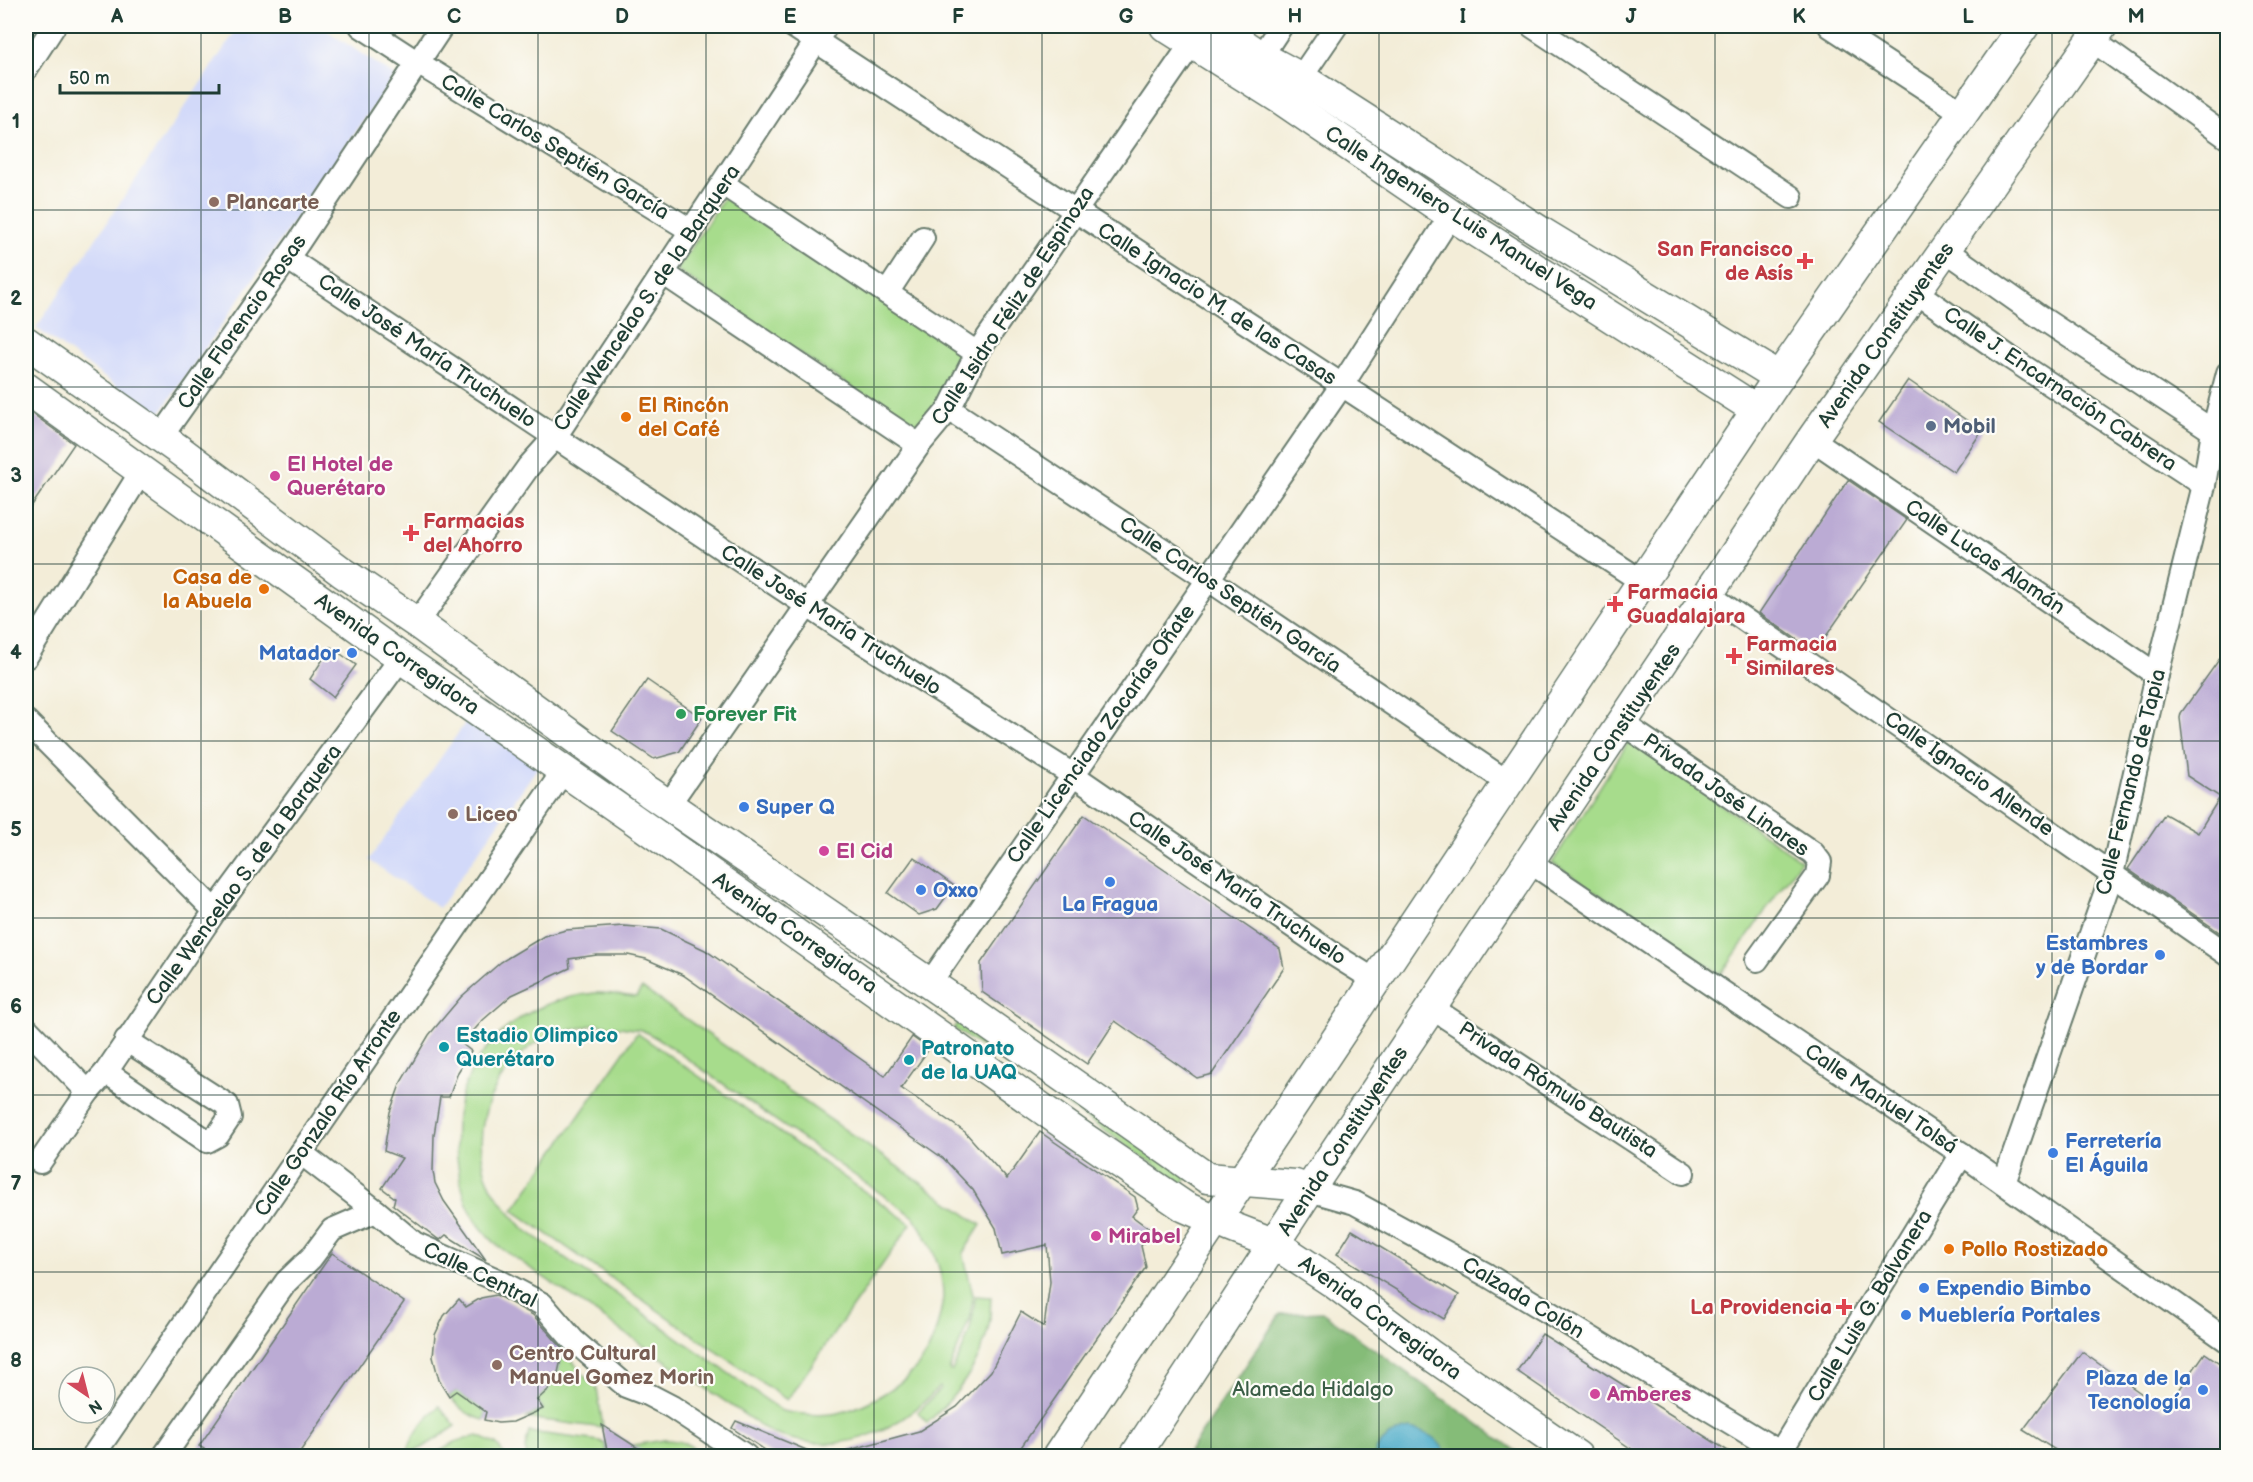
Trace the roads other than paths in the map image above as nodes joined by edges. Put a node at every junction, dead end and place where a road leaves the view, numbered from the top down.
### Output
1 (54, 26) edge
2 (361, 26) edge
3 (442, 26) edge
4 (793, 26) edge
5 (1165, 26) edge
6 (1281, 26) edge
7 (1335, 26) edge
8 (1532, 26) edge
9 (1830, 26) edge
10 (2024, 26) edge
11 (2097, 33) edge
12 (822, 34) edge
13 (1203, 34) edge
14 (418, 63) junction
15 (1254, 68) junction
16 (26, 69) edge
17 (1292, 89) junction
18 (1963, 113) junction
19 (2228, 138) edge
20 (723, 184) junction
21 (1791, 197) dead end
22 (1075, 211) junction
23 (1450, 215) junction
24 (692, 231) junction
25 (923, 238) dead end
26 (1945, 250) junction
27 (1576, 254) junction
28 (287, 258) junction
29 (663, 273) junction
30 (1558, 283) junction
31 (1916, 292) junction
32 (887, 293) junction
33 (26, 342) edge
34 (977, 353) junction
35 (2228, 373) edge
36 (1779, 377) junction
37 (1342, 385) junction
38 (26, 388) edge
39 (949, 410) junction
40 (1757, 410) junction
41 (2213, 431) junction
42 (555, 437) junction
43 (161, 438) junction
44 (1812, 439) junction
45 (919, 445) junction
46 (141, 472) junction
47 (2204, 485) junction
48 (1209, 580) junction
49 (1642, 582) junction
50 (1709, 595) junction
51 (807, 606) junction
52 (417, 623) junction
53 (26, 657) edge
54 (400, 658) junction
55 (2157, 675) junction
56 (26, 720) edge
57 (1623, 724) junction
58 (564, 770) junction
59 (1072, 775) junction
60 (1509, 783) junction
61 (669, 804) junction
62 (1530, 862) junction
63 (2112, 874) junction
64 (215, 911) junction
65 (2228, 955) edge
66 (1757, 960) dead end
67 (1376, 981) junction
68 (930, 983) junction
69 (1432, 1008) junction
70 (26, 1028) edge
71 (126, 1040) junction
72 (106, 1072) junction
73 (88, 1092) junction
74 (301, 1153) junction
75 (1962, 1154) junction
76 (40, 1162) dead end
77 (1683, 1173) dead end
78 (1243, 1180) junction
79 (2004, 1183) junction
80 (1309, 1190) junction
81 (376, 1211) junction
82 (1217, 1221) junction
83 (1275, 1244) junction
84 (2228, 1341) edge
85 (1781, 1455) edge
86 (93, 1456) edge
87 (164, 1456) edge
88 (746, 1456) edge
89 (1058, 1456) edge
90 (1135, 1456) edge
91 (1577, 1456) edge

1 - 16 street
2 - 14 street, Calle Carlos Septién García
3 - 14 street, Calle Florencio Rosas
4 - 12 street, Calle Ignacio M. de las Casas
5 - 13 main road, Calle Ingeniero Luis Manuel Vega
6 - 15 street
7 - 17 street
8 - 21 street
9 - 18 street
10 - 18 main road
11 - 19 street
11 - 26 main road, Avenida Constituyentes
12 - 20 street, Calle Wencelao S. de la Barquera
12 - 22 street, Calle Ignacio M. de las Casas
13 - 15 main road, Calle Ingeniero Luis Manuel Vega
13 - 22 street, Calle Isidro Féliz de Espinoza
14 - 24 street, Calle Carlos Septién García
14 - 28 street, Calle Florencio Rosas
15 - 17 main road, Calle Ingeniero Luis Manuel Vega
17 - 23 main road, Calle Ingeniero Luis Manuel Vega
17 - 27 main road, Calle Ingeniero Luis Manuel Vega
18 - 36 main road
20 - 24 street, Calle Wencelao S. de la Barquera
20 - 32 street
22 - 34 street, Calle Isidro Féliz de Espinoza
22 - 37 street, Calle Ignacio M. de las Casas
23 - 30 main road, Calle Ingeniero Luis Manuel Vega
23 - 37 street, Calle Licenciado Zacarías Oñate
24 - 29 street, Calle Wencelao S. de la Barquera
25 - 32 street
26 - 31 main road, Avenida Constituyentes
26 - 41 street
27 - 30 street
27 - 36 main road, Calle Ingeniero Luis Manuel Vega
28 - 42 street, Calle José María Truchuelo
28 - 43 street, Calle Florencio Rosas
29 - 42 street, Calle Wencelao S. de la Barquera
29 - 45 street
30 - 40 main road, Calle Ingeniero Luis Manuel Vega
31 - 44 main road, Avenida Constituyentes
31 - 47 street, Calle J. Encarnación Cabrera
32 - 34 street
33 - 43 main road, Avenida Corregidora
34 - 39 street, Calle Isidro Féliz de Espinoza
35 - 41 street, Calle Fernando de Tapia
36 - 40 main road
37 - 48 street, Calle Licenciado Zacarías Oñate
37 - 49 street, Calle Ignacio M. de las Casas
38 - 46 main road, Avenida Corregidora
39 - 45 street, Calle Isidro Féliz de Espinoza
39 - 48 street, Calle Carlos Septién García
40 - 49 main road
41 - 47 street, Calle Fernando de Tapia
42 - 51 street, Calle José María Truchuelo
42 - 52 street, Calle Wencelao S. de la Barquera
43 - 52 main road, Avenida Corregidora
44 - 50 main road, Avenida Constituyentes
44 - 55 street, Calle Lucas Alamán
45 - 51 street, Calle Isidro Féliz de Espinoza
46 - 53 street
46 - 54 main road, Avenida Corregidora
47 - 55 street, Calle Fernando de Tapia
48 - 59 street, Calle Licenciado Zacarías Oñate
48 - 60 street, Calle Carlos Septién García
49 - 60 main road
50 - 57 main road, Avenida Constituyentes
50 - 63 street, Calle Ignacio Allende
51 - 59 street, Calle José María Truchuelo
51 - 61 street, Calle Isidro Féliz de Espinoza
52 - 61 main road, Avenida Corregidora
54 - 58 main road, Avenida Corregidora
54 - 64 street, Calle Wencelao S. de la Barquera
55 - 63 street, Calle Fernando de Tapia
56 - 64 street
57 - 62 main road, Avenida Constituyentes
57 - 66 street, Privada José Linares
58 - 74 street, Calle Gonzalo Río Arronte
58 - 82 main road, Avenida Corregidora
59 - 67 street, Calle José María Truchuelo
59 - 68 street, Calle Licenciado Zacarías Oñate
60 - 67 main road
61 - 68 main road, Avenida Corregidora
62 - 69 main road, Avenida Constituyentes
62 - 75 street, Calle Manuel Tolsá
63 - 65 street, Calle Ignacio Allende
63 - 79 street, Calle Fernando de Tapia
64 - 71 street, Calle Wencelao S. de la Barquera
67 - 78 main road
68 - 78 main road, Avenida Corregidora
69 - 77 street, Privada Rómulo Bautista
69 - 80 main road, Avenida Constituyentes
70 - 73 street
71 - 72 street, Calle Wencelao S. de la Barquera
71 - 72 street
72 - 73 street, Calle Wencelao S. de la Barquera
73 - 76 street, Calle Wencelao S. de la Barquera
74 - 81 street, Calle Central
74 - 86 street, Calle Gonzalo Río Arronte
75 - 79 street, Calle Manuel Tolsá
75 - 85 street, Calle Luis G. Balvanera
78 - 80 main road, Calzada Colón
78 - 82 main road
79 - 84 street, Calle Manuel Tolsá
80 - 83 main road, Avenida Constituyentes
80 - 85 street, Calzada Colón
81 - 87 street
81 - 88 street, Calle Central
82 - 83 main road, Avenida Corregidora
82 - 89 main road
83 - 90 main road, Avenida Constituyentes
83 - 91 main road, Avenida Corregidora

